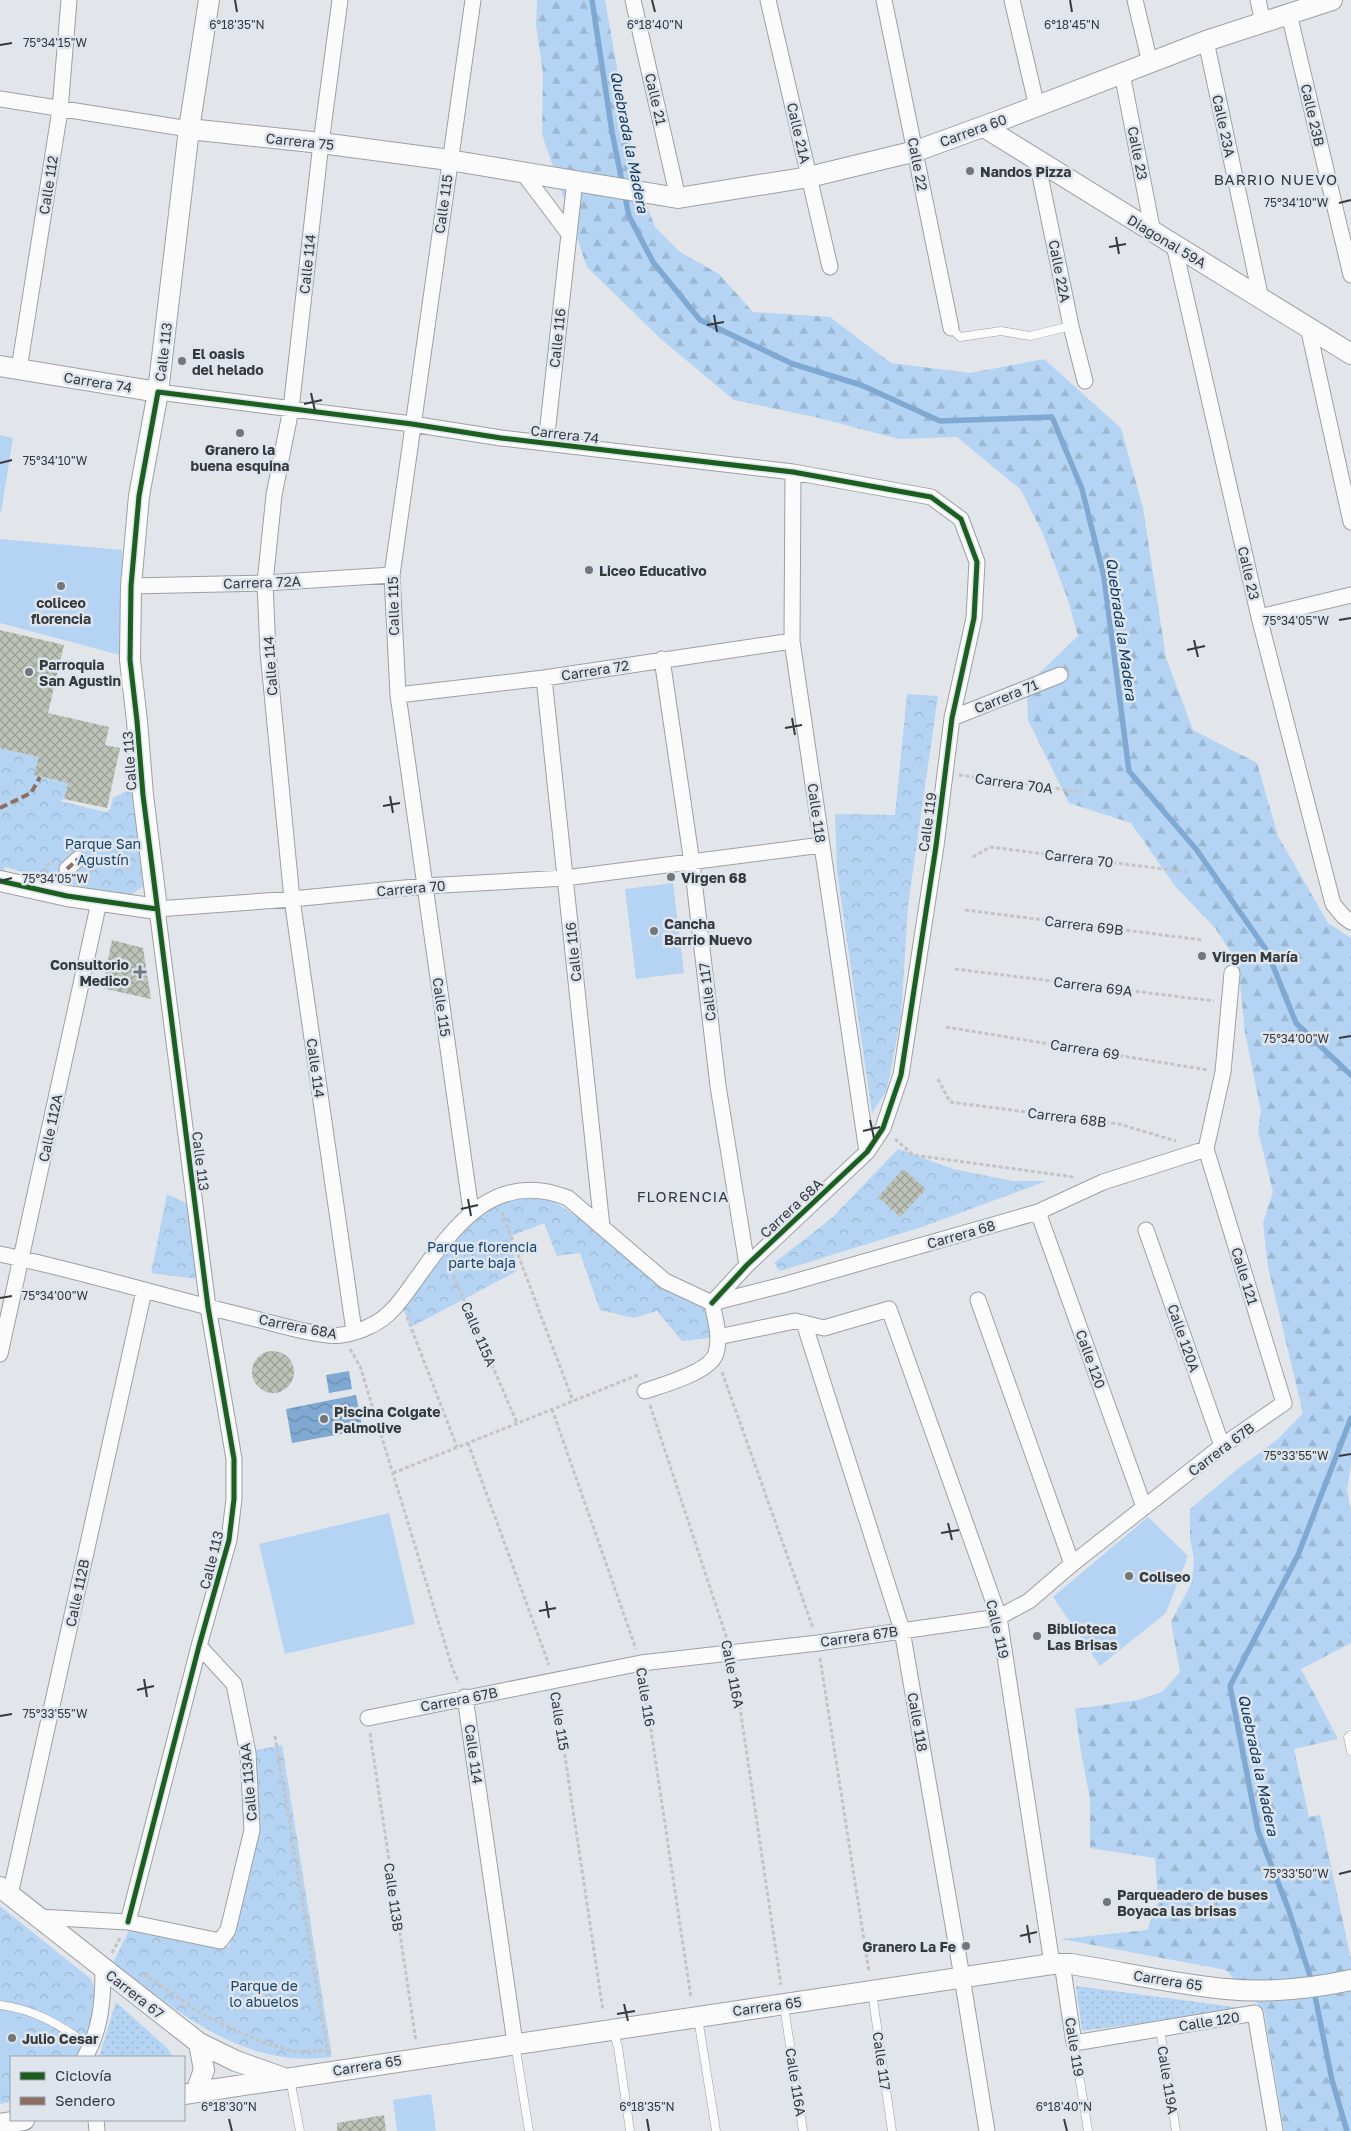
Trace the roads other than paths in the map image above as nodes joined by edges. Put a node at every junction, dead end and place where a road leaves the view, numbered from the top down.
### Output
1 (69, 0) edge
2 (209, 0) edge
3 (340, 0) edge
4 (473, 0) edge
5 (633, 0) edge
6 (768, 0) edge
7 (884, 0) edge
8 (1012, 0) edge
9 (1135, 0) edge
10 (1258, 0) edge
11 (1332, 0) edge
12 (1289, 14) junction
13 (1263, 23) junction
14 (1206, 41) junction
15 (1150, 63) junction
16 (1122, 73) junction
17 (0, 99) edge
18 (1037, 106) junction
19 (60, 110) junction
20 (984, 127) junction
21 (189, 129) junction
22 (321, 143) junction
23 (916, 151) junction
24 (449, 160) junction
25 (1037, 161) junction
26 (523, 173) junction
27 (809, 177) junction
28 (575, 180) junction
29 (600, 185) joint
30 (678, 198) junction
31 (1153, 233) junction
32 (569, 234) junction
33 (1174, 245) junction
34 (830, 266) dead end
35 (1351, 275) edge
36 (1261, 299) junction
37 (1071, 326) junction
38 (1308, 327) junction
39 (951, 328) joint
40 (1351, 354) edge
41 (9, 367) edge
42 (1085, 381) dead end
43 (158, 392) junction
44 (291, 409) junction
45 (412, 424) junction
46 (546, 443) junction
47 (793, 472) junction
48 (962, 518) joint
49 (1351, 522) edge
50 (392, 575) junction
51 (266, 583) junction
52 (131, 586) junction
53 (1351, 595) edge
54 (1259, 617) junction
55 (792, 641) junction
56 (662, 659) junction
57 (1060, 674) dead end
58 (544, 678) junction
59 (398, 695) junction
60 (952, 718) junction
61 (822, 845) junction
62 (692, 863) junction
63 (565, 878) junction
64 (0, 881) edge
65 (425, 886) junction
66 (292, 899) junction
67 (99, 902) junction
68 (157, 909) junction
69 (1351, 922) edge
70 (1232, 973) dead end
71 (883, 1128) joint
72 (1206, 1149) junction
73 (867, 1152) junction
74 (472, 1212) junction
75 (1038, 1212) junction
76 (602, 1226) junction
77 (1146, 1230) dead end
78 (0, 1254) edge
79 (21, 1259) junction
80 (747, 1265) junction
81 (144, 1291) junction
82 (978, 1300) dead end
83 (712, 1303) junction
84 (208, 1307) junction
85 (804, 1323) junction
86 (348, 1333) junction
87 (718, 1338) junction
88 (0, 1354) edge
89 (645, 1391) road end
90 (1284, 1403) joint
91 (1222, 1446) junction
92 (1144, 1507) junction
93 (1072, 1564) junction
94 (998, 1617) junction
95 (902, 1630) junction
96 (199, 1646) junction
97 (465, 1697) junction
98 (368, 1718) road end
99 (1350, 1736) edge
100 (1351, 1751) edge
101 (5, 1891) edge
102 (38, 1917) junction
103 (128, 1922) junction
104 (108, 1960) junction
105 (1057, 1963) junction
106 (962, 1977) junction
107 (1351, 1980) edge
108 (872, 1990) junction
109 (782, 1994) junction
110 (0, 2006) edge
111 (694, 2007) junction
112 (612, 2028) junction
113 (1160, 2029) junction
114 (515, 2043) junction
115 (1074, 2043) junction
116 (199, 2044) junction
117 (88, 2052) edge
118 (286, 2077) junction
119 (190, 2093) edge
120 (18, 2121) edge
121 (0, 2124) edge
122 (2, 2131) edge
123 (300, 2131) edge
124 (529, 2131) edge
125 (630, 2131) edge
126 (716, 2131) edge
127 (803, 2131) edge
128 (892, 2131) edge
129 (987, 2131) edge
130 (1088, 2131) edge
131 (1176, 2131) edge
132 (1275, 2131) edge

1 - 19 street, Calle 112
2 - 21 main road, Calle 113
3 - 22 street, Calle 114
4 - 24 street, Calle 115
5 - 30 street, Calle 21
6 - 27 street, Calle 21A
7 - 23 street, Calle 22
8 - 18 street
9 - 15 street
10 - 13 street
11 - 12 main road, Carrera 60
12 - 13 main road, Carrera 60
12 - 35 street, Calle 23B
13 - 14 main road, Carrera 60
14 - 15 main road, Carrera 60
14 - 36 street, Calle 23A
15 - 16 main road, Carrera 60
16 - 18 main road, Carrera 60
16 - 31 street, Calle 23
17 - 19 street, Carrera 75
18 - 20 main road, Carrera 60
19 - 21 street, Carrera 75
19 - 41 street, Calle 112
20 - 23 main road, Carrera 60
20 - 25 main road, Diagonal 59A
21 - 22 main road, Carrera 75
21 - 43 main road, Calle 113
22 - 24 main road, Carrera 75
22 - 44 street, Calle 114
23 - 27 main road, Carrera 60
23 - 39 street, Calle 22
24 - 26 main road, Carrera 75
24 - 45 street, Calle 115
25 - 31 main road, Diagonal 59A
25 - 37 street, Calle 22A
26 - 28 main road, Carrera 75
26 - 32 street
27 - 30 main road, Carrera 60
27 - 34 street, Calle 21A
28 - 29 main road, Carrera 75
28 - 32 street, Calle 116
29 - 30 main road, Carrera 60
31 - 33 main road, Diagonal 59A
32 - 46 street, Calle 116
33 - 36 main road, Diagonal 59A
33 - 54 street, Calle 23
36 - 38 main road, Diagonal 59A
37 - 39 lane
37 - 42 street, Calle 22A
38 - 40 main road, Diagonal 59A
38 - 49 street
41 - 43 main road, Carrera 74
43 - 44 street, Carrera 74
43 - 52 main road, Calle 113
44 - 45 street, Carrera 74
44 - 51 street, Calle 114
45 - 46 street, Carrera 74
45 - 50 street, Calle 115
46 - 47 street, Carrera 74
47 - 48 street, Carrera 74
47 - 55 street, Calle 118
48 - 60 street, Calle 119
50 - 51 street, Carrera 72A
50 - 59 street, Calle 115
51 - 52 street, Carrera 72A
51 - 66 street, Calle 114
52 - 68 main road, Calle 113
53 - 54 street
54 - 69 street, Calle 23
55 - 56 street, Carrera 72
55 - 61 street, Calle 118
56 - 58 street, Carrera 72
56 - 62 street, Calle 117
57 - 60 street, Carrera 71
58 - 59 street, Carrera 72
58 - 63 street, Calle 116
59 - 65 street, Calle 115
60 - 71 street, Calle 119
61 - 62 street, Carrera 70
61 - 73 street, Calle 118
62 - 63 street, Carrera 70
62 - 80 street, Calle 117
63 - 65 street, Carrera 70
63 - 76 street, Calle 116
64 - 67 main road, Carrera 70
65 - 66 street, Carrera 70
65 - 74 street, Calle 115
66 - 68 street, Carrera 70
66 - 86 street, Calle 114
67 - 68 main road, Carrera 70
67 - 79 street, Calle 112A
68 - 84 street, Calle 113
70 - 72 street
71 - 73 street, Carrera 68A
72 - 75 street, Carrera 68
72 - 90 street, Calle 121
73 - 80 street, Carrera 68A
74 - 76 street, Carrera 68A
74 - 86 street, Carrera 68A
75 - 83 street, Carrera 68
75 - 92 street, Calle 120
76 - 83 street, Carrera 68A
77 - 91 street, Calle 120A
78 - 79 street, Carrera 68A
79 - 81 street, Carrera 68A
79 - 88 street, Calle 112A
80 - 83 street, Carrera 68A
81 - 84 street, Carrera 68A
81 - 101 street, Calle 112B
82 - 93 street
83 - 87 street
84 - 86 street, Carrera 68A
84 - 96 street, Calle 113
85 - 87 street
85 - 94 street, Calle 119
85 - 95 street, Calle 118
87 - 89 street
90 - 91 street, Carrera 67B
91 - 92 street, Carrera 67B
92 - 93 street, Carrera 67B
93 - 94 street, Carrera 67B
94 - 95 street, Carrera 67B
94 - 105 street, Calle 119
95 - 97 street, Carrera 67B
95 - 106 street, Calle 118
96 - 103 street, Calle 113
96 - 103 street, Calle 113AA
97 - 98 street, Carrera 67B
97 - 114 street, Calle 114
99 - 100 lane
101 - 102 main road, Carrera 67
102 - 103 street
102 - 104 main road, Carrera 67
104 - 116 main road, Carrera 67
104 - 117 street
105 - 106 main road, Carrera 65
105 - 107 main road, Carrera 65
105 - 115 street, Calle 119
106 - 108 main road, Carrera 65
106 - 129 street, Calle 118
108 - 109 main road, Carrera 65
108 - 128 lane, Calle 117
109 - 111 main road, Carrera 65
109 - 127 lane, Calle 116A
110 - 117 lane
111 - 112 main road, Carrera 65
111 - 126 lane
112 - 114 main road, Carrera 65
112 - 125 lane
113 - 115 street, Calle 120
113 - 131 lane, Calle 119A
113 - 132 street, Calle 120
114 - 118 main road, Carrera 65
114 - 124 lane, Calle 114
115 - 130 lane, Calle 119
116 - 118 main road, Carrera 67
116 - 119 main road
118 - 119 main road, Carrera 65
118 - 123 lane
120 - 121 main road
121 - 122 lane

